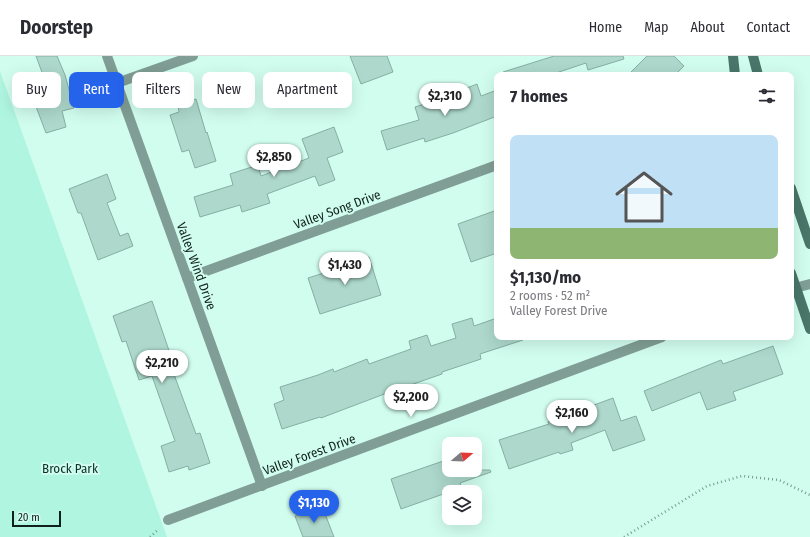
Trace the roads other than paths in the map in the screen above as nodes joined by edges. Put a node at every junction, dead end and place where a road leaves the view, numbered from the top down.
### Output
1 (107, 56) edge
2 (193, 56) edge
3 (733, 56) edge
4 (753, 56) edge
5 (112, 72) edge
6 (735, 72) edge
7 (757, 72) edge
8 (124, 80) edge
9 (124, 105) edge
10 (494, 166) edge
11 (794, 197) edge
12 (810, 244) edge
13 (187, 278) junction
14 (810, 284) edge
15 (794, 288) edge
16 (794, 290) edge
17 (810, 329) edge
18 (654, 340) edge
19 (262, 486) junction
20 (168, 520) dead end

1 - 5 street, Valley Wind Drive
2 - 8 street
3 - 6 main road
4 - 7 main road
9 - 13 street, Valley Wind Drive
10 - 13 street, Valley Song Drive
11 - 12 main road
13 - 19 street, Valley Wind Drive
14 - 15 street
16 - 17 main road
18 - 19 street, Valley Forest Drive
19 - 20 street, Valley Forest Drive

